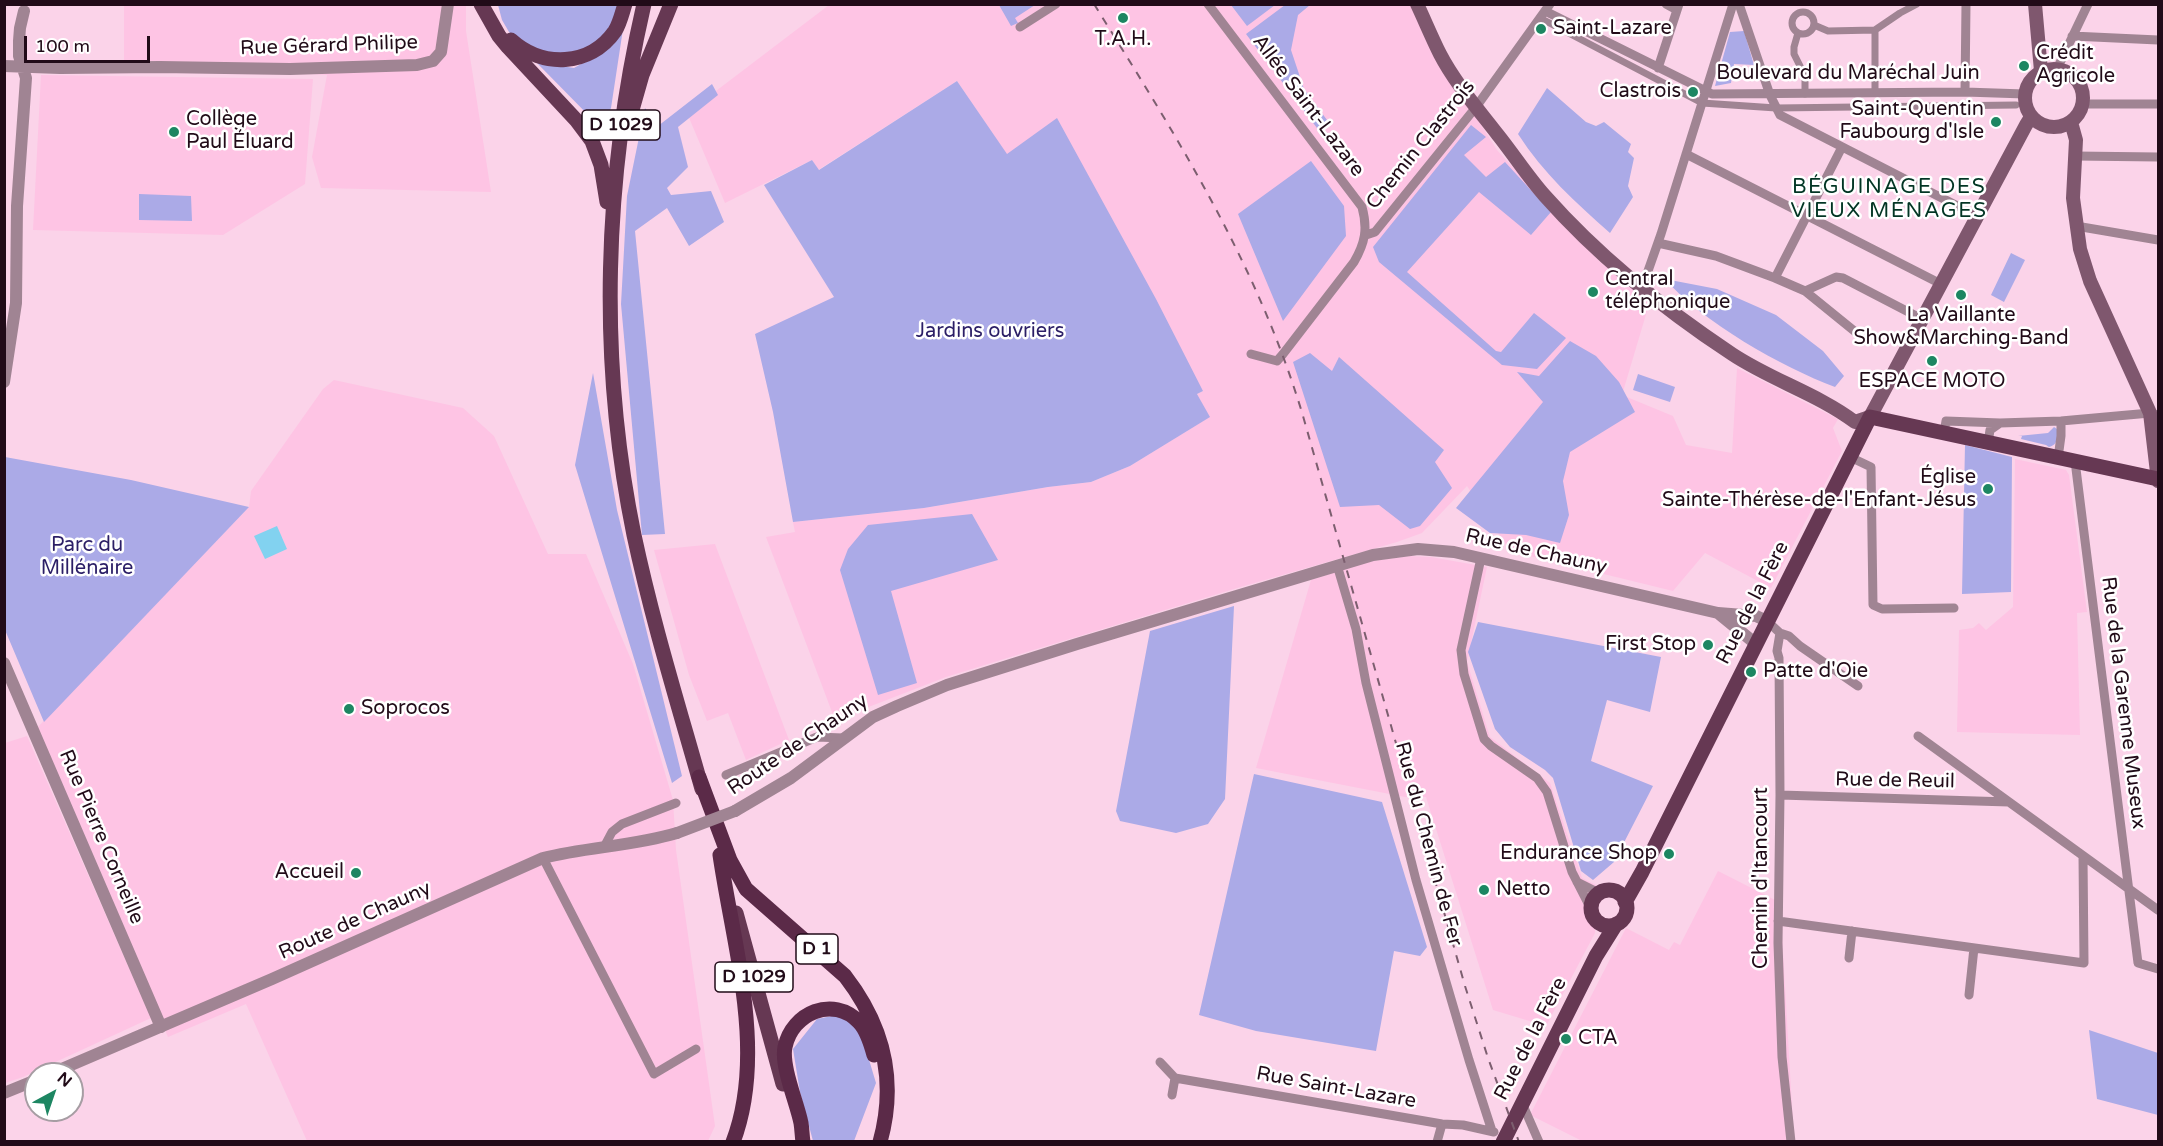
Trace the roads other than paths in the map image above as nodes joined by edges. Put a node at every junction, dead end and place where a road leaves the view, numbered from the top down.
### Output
1 (448, 4) edge
2 (481, 4) edge
3 (492, 4) edge
4 (625, 4) edge
5 (644, 4) edge
6 (671, 4) edge
7 (1056, 4) edge
8 (1208, 4) edge
9 (1417, 4) edge
10 (1665, 4) edge
11 (1733, 4) edge
12 (1739, 4) edge
13 (1917, 4) edge
14 (1966, 4) edge
15 (2035, 4) edge
16 (2088, 4) edge
17 (1678, 7) edge
18 (24, 8) edge
19 (1545, 11) edge
20 (1814, 25) junction
21 (1020, 27) dead end
22 (1875, 30) junction
23 (1798, 33) junction
24 (2072, 36) junction
25 (2158, 40) edge
26 (4, 66) edge
27 (22, 68) junction
28 (1658, 68) junction
29 (2057, 69) junction
30 (2041, 71) junction
31 (4, 72) edge
32 (1706, 92) junction
33 (1965, 92) junction
34 (1875, 93) junction
35 (1805, 94) junction
36 (1770, 95) junction
37 (2020, 100) junction
38 (1702, 103) junction
39 (2082, 104) junction
40 (2158, 104) edge
41 (1476, 107) junction
42 (1776, 108) junction
43 (2031, 117) junction
44 (2071, 122) junction
45 (1842, 147) junction
46 (1686, 154) junction
47 (2075, 156) junction
48 (2158, 158) edge
49 (616, 169) junction
50 (1807, 216) junction
51 (1977, 216) junction
52 (2076, 226) junction
53 (1366, 235) junction
54 (2158, 240) edge
55 (1658, 243) junction
56 (611, 248) junction
57 (1775, 278) junction
58 (1941, 284) junction
59 (1642, 288) junction
60 (1805, 291) junction
61 (1922, 319) junction
62 (1858, 334) dead end
63 (1251, 354) dead end
64 (4, 382) edge
65 (2154, 414) edge
66 (1870, 417) junction
67 (2061, 421) junction
68 (2000, 423) junction
69 (1944, 433) junction
70 (1988, 443) junction
71 (1850, 457) junction
72 (2058, 458) junction
73 (2075, 461) junction
74 (2158, 480) edge
75 (1481, 558) junction
76 (1341, 564) junction
77 (1954, 608) dead end
78 (1718, 613) junction
79 (1767, 621) junction
80 (1780, 633) junction
81 (1756, 644) junction
82 (1777, 651) junction
83 (5, 667) edge
84 (1858, 686) dead end
85 (1918, 736) dead end
86 (843, 738) junction
87 (726, 775) dead end
88 (699, 777) junction
89 (1780, 795) junction
90 (2009, 802) junction
91 (676, 803) dead end
92 (604, 847) junction
93 (720, 855) junction
94 (2083, 856) junction
95 (543, 858) junction
96 (1577, 882) junction
97 (2128, 889) junction
98 (1613, 895) junction
99 (1591, 909) junction
100 (2158, 910) edge
101 (1778, 921) junction
102 (1600, 924) junction
103 (1616, 924) junction
104 (1852, 931) junction
105 (1974, 948) junction
106 (1596, 956) junction
107 (1849, 957) dead end
108 (2158, 969) edge
109 (1969, 995) dead end
110 (161, 1027) junction
111 (696, 1049) dead end
112 (78, 1062) edge
113 (1160, 1062) dead end
114 (1174, 1078) junction
115 (24, 1085) edge
116 (4, 1093) edge
117 (1172, 1095) dead end
118 (1522, 1103) junction
119 (1442, 1124) junction
120 (1500, 1137) edge
121 (733, 1142) edge
122 (801, 1142) edge
123 (870, 1142) edge
124 (880, 1142) edge
125 (1437, 1142) edge
126 (1539, 1142) edge
127 (1791, 1142) edge

1 - 27 street, Rue Gérard Philipe
2 - 56 main road
3 - 4 main road
5 - 49 main road, D 1029
6 - 49 main road
7 - 21 street
8 - 53 street, Allée Saint-Lazare
9 - 41 main road
10 - 17 street
11 - 32 street
12 - 36 street
13 - 22 street
14 - 33 street
15 - 30 main road
16 - 24 street
17 - 28 street
18 - 27 street
19 - 28 street, Boulevard du Maréchal Juin
19 - 38 street
19 - 41 street, Chemin Clastrois
20 - 22 street
20 - 23 street
20 - 23 street
22 - 34 street
23 - 35 street
24 - 25 street
24 - 29 street
26 - 27 street
27 - 31 street
27 - 64 street
28 - 32 street, Boulevard du Maréchal Juin
29 - 30 main road
29 - 39 main road
30 - 37 main road
32 - 36 street, Boulevard du Maréchal Juin
32 - 38 street
33 - 34 street, Boulevard du Maréchal Juin
33 - 37 street, Boulevard du Maréchal Juin
34 - 35 street, Boulevard du Maréchal Juin
35 - 36 street, Boulevard du Maréchal Juin
36 - 42 street
37 - 42 street
37 - 43 main road
38 - 42 street
38 - 46 street
39 - 40 street
39 - 44 main road
41 - 53 street, Chemin Clastrois
41 - 59 main road
42 - 45 street
43 - 44 main road
43 - 51 main road, Rue de la Fère
44 - 47 main road
45 - 50 street
45 - 51 street
46 - 50 street
46 - 55 street
47 - 48 street
47 - 52 main road
49 - 56 main road, D 1029
50 - 57 street
50 - 58 street
51 - 58 main road, Rue de la Fère
52 - 54 street
52 - 65 main road
53 - 63 street, Chemin Clastrois
55 - 57 street
55 - 59 street
56 - 88 main road, D 1029
57 - 60 street
58 - 61 main road, Rue de la Fère
59 - 66 main road
60 - 61 street
60 - 62 street
61 - 66 main road, Rue de la Fère
65 - 67 street
65 - 74 main road
66 - 69 main road
66 - 71 main road, Rue de la Fère
67 - 68 street
67 - 72 street
68 - 69 street
68 - 70 street
69 - 70 main road
70 - 72 main road
71 - 77 street
71 - 79 main road, Rue de la Fère
72 - 73 main road
73 - 74 main road
73 - 97 street, Rue de la Garenne Museux
75 - 76 street, Rue de Chauny
75 - 78 street, Rue de Chauny
75 - 96 street
76 - 86 street, Route de Chauny
76 - 120 street, Rue du Chemin de Fer
78 - 79 street, Rue de Chauny
78 - 81 street, Rue de Chauny
79 - 80 street
79 - 81 main road, Rue de la Fère
80 - 82 street, Chemin d'Itancourt
80 - 84 street
81 - 82 street
81 - 98 main road, Rue de la Fère
82 - 89 street, Chemin d'Itancourt
83 - 110 street, Rue Pierre Corneille
85 - 90 street
86 - 87 street
86 - 92 street, Route de Chauny, bridge
88 - 93 main road, D 1029
88 - 124 highway, D 1
89 - 90 street, Rue de Reuil
89 - 101 street, Chemin d'Itancourt
90 - 94 street
91 - 92 street
92 - 95 street, Route de Chauny
93 - 121 highway
93 - 122 main road, D 1029
94 - 97 street
94 - 105 street
95 - 110 street, Route de Chauny
95 - 111 street
96 - 98 street
96 - 99 street
97 - 100 street
97 - 108 street, Rue de la Garenne Museux
98 - 99 main road
98 - 103 main road
99 - 102 main road
101 - 104 street
101 - 127 street, Chemin d'Itancourt
102 - 103 main road
102 - 106 main road, Rue de la Fère
103 - 106 main road, Rue de la Fère
104 - 105 street
104 - 107 street
105 - 109 street
106 - 118 main road, Rue de la Fère
110 - 112 street, Route de Chauny
113 - 114 street
114 - 117 street
114 - 119 street, Rue Saint-Lazare
115 - 116 street
118 - 120 main road, Rue de la Fère
118 - 126 street
119 - 120 street, Rue Saint-Lazare
119 - 125 street
122 - 123 highway

